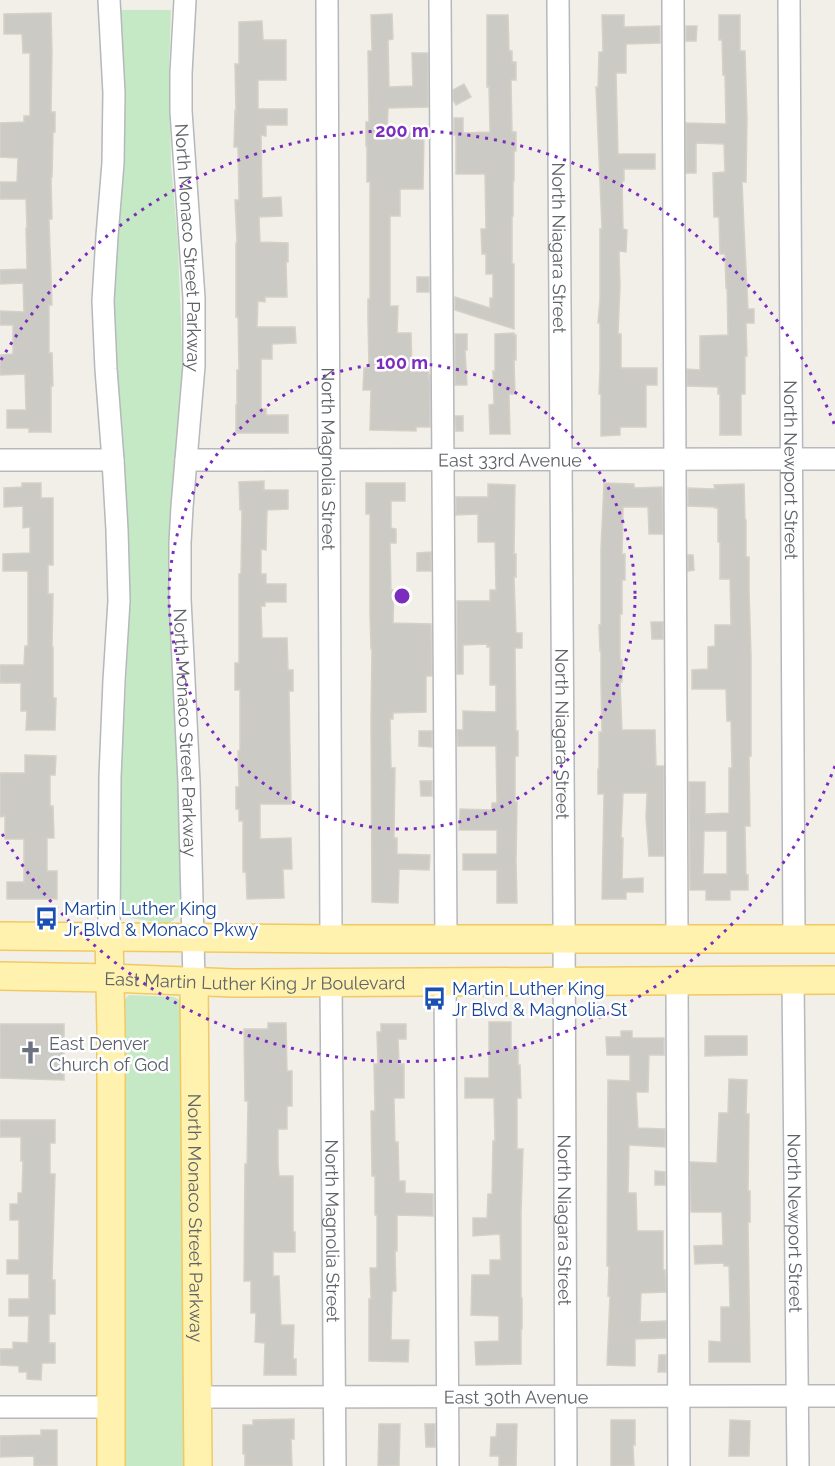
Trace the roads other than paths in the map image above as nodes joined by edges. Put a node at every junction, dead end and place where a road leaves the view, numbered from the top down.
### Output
1 (109, 0) edge
2 (185, 0) edge
3 (327, 0) edge
4 (440, 0) edge
5 (558, 0) edge
6 (673, 0) edge
7 (789, 0) edge
8 (675, 459) junction
9 (791, 459) junction
10 (835, 459) edge
11 (0, 460) edge
12 (113, 460) junction
13 (186, 460) junction
14 (443, 460) junction
15 (561, 460) junction
16 (328, 461) junction
17 (331, 929) junction
18 (0, 936) edge
19 (109, 937) junction
20 (564, 938) junction
21 (677, 938) junction
22 (193, 939) junction
23 (446, 939) junction
24 (794, 939) junction
25 (835, 939) edge
26 (0, 976) edge
27 (110, 978) junction
28 (676, 980) junction
29 (793, 980) junction
30 (835, 980) edge
31 (194, 981) junction
32 (445, 981) junction
33 (563, 981) junction
34 (331, 989) junction
35 (334, 1396) junction
36 (448, 1396) junction
37 (566, 1396) junction
38 (679, 1396) junction
39 (798, 1396) junction
40 (835, 1396) edge
41 (198, 1397) junction
42 (0, 1407) edge
43 (111, 1407) junction
44 (111, 1466) edge
45 (198, 1466) edge
46 (335, 1466) edge
47 (448, 1466) edge
48 (566, 1466) edge
49 (679, 1466) edge
50 (798, 1466) edge

1 - 12 street
2 - 13 street, North Monaco Street Parkway
3 - 16 street, North Magnolia Street
4 - 14 street
5 - 15 street, North Niagara Street
6 - 8 street
7 - 9 street, North Newport Street
8 - 9 street, East 33rd Avenue
8 - 15 street, East 33rd Avenue
8 - 21 street
9 - 10 street, East 33rd Avenue
9 - 24 street, North Newport Street
11 - 12 street
12 - 19 street
13 - 16 street, East 33rd Avenue
13 - 22 street, North Monaco Street Parkway
14 - 15 street, East 33rd Avenue
14 - 16 street, East 33rd Avenue
14 - 23 street
15 - 20 street, North Niagara Street
16 - 17 street, North Magnolia Street
17 - 22 main road
17 - 23 main road
18 - 19 main road
19 - 22 main road
19 - 27 main road
20 - 21 main road
20 - 23 main road
20 - 33 street, North Niagara Street
21 - 24 main road
22 - 31 street, North Monaco Street Parkway
24 - 25 main road
26 - 27 main road, East Martin Luther King Jr Boulevard
27 - 31 main road, East Martin Luther King Jr Boulevard
27 - 43 main road
28 - 29 main road, East Martin Luther King Jr Boulevard
28 - 33 main road, East Martin Luther King Jr Boulevard
28 - 38 street
29 - 30 main road, East Martin Luther King Jr Boulevard
29 - 39 street, North Newport Street
31 - 34 main road, East Martin Luther King Jr Boulevard
31 - 41 main road, North Monaco Street Parkway
32 - 33 main road, East Martin Luther King Jr Boulevard
32 - 34 main road, East Martin Luther King Jr Boulevard
32 - 36 street
33 - 37 street, North Niagara Street
34 - 35 street, North Magnolia Street
35 - 36 street, East 30th Avenue
35 - 41 street, East 30th Avenue
35 - 46 street, North Magnolia Street
36 - 37 street, East 30th Avenue
36 - 47 street
37 - 38 street, East 30th Avenue
37 - 48 street, North Niagara Street
38 - 39 street, East 30th Avenue
38 - 49 street
39 - 40 street, East 30th Avenue
39 - 50 street, North Newport Street
41 - 45 main road, North Monaco Street Parkway
42 - 43 street
43 - 44 main road

